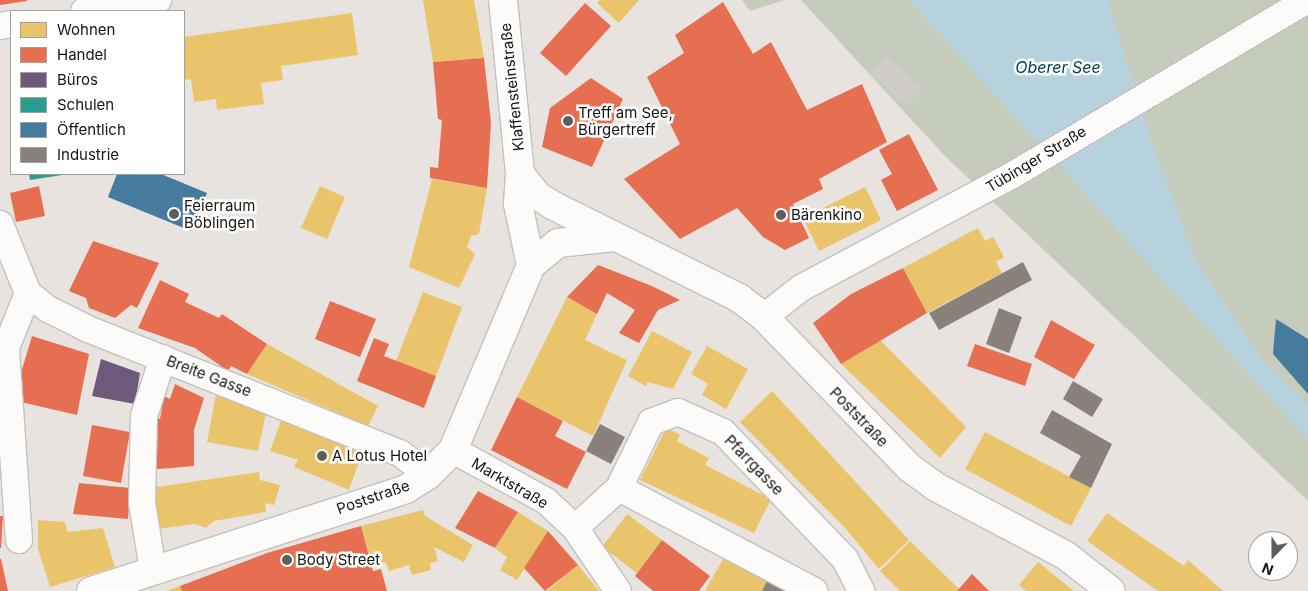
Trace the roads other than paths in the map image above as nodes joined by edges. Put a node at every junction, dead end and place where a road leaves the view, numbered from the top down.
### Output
1 (158, 0) edge
2 (503, 0) edge
3 (1308, 0) edge
4 (91, 10) edge
5 (520, 174) junction
6 (0, 224) edge
7 (614, 237) junction
8 (531, 264) junction
9 (28, 293) junction
10 (764, 317) junction
11 (162, 358) junction
12 (453, 450) junction
13 (428, 476) junction
14 (619, 488) junction
15 (575, 528) junction
16 (19, 540) dead end
17 (153, 570) junction
18 (91, 591) edge
19 (618, 591) edge
20 (814, 591) edge
21 (861, 591) edge
22 (1111, 591) edge

1 - 4 street
2 - 5 main road, Klaffensteinstraße
3 - 10 street, Tübinger Straße
5 - 7 main road, Poststraße
5 - 8 main road
6 - 9 street
7 - 8 main road, Poststraße
7 - 10 main road, Poststraße
8 - 12 main road, Poststraße
9 - 11 street, Breite Gasse
9 - 16 street
10 - 22 main road, Poststraße
11 - 13 street, Breite Gasse
11 - 17 street
12 - 13 main road, Poststraße
12 - 15 street, Marktstraße
13 - 17 main road, Poststraße
14 - 15 street, Pfarrgasse
14 - 20 street
14 - 21 street, Pfarrgasse
15 - 19 street, Marktstraße
17 - 18 main road, Poststraße

